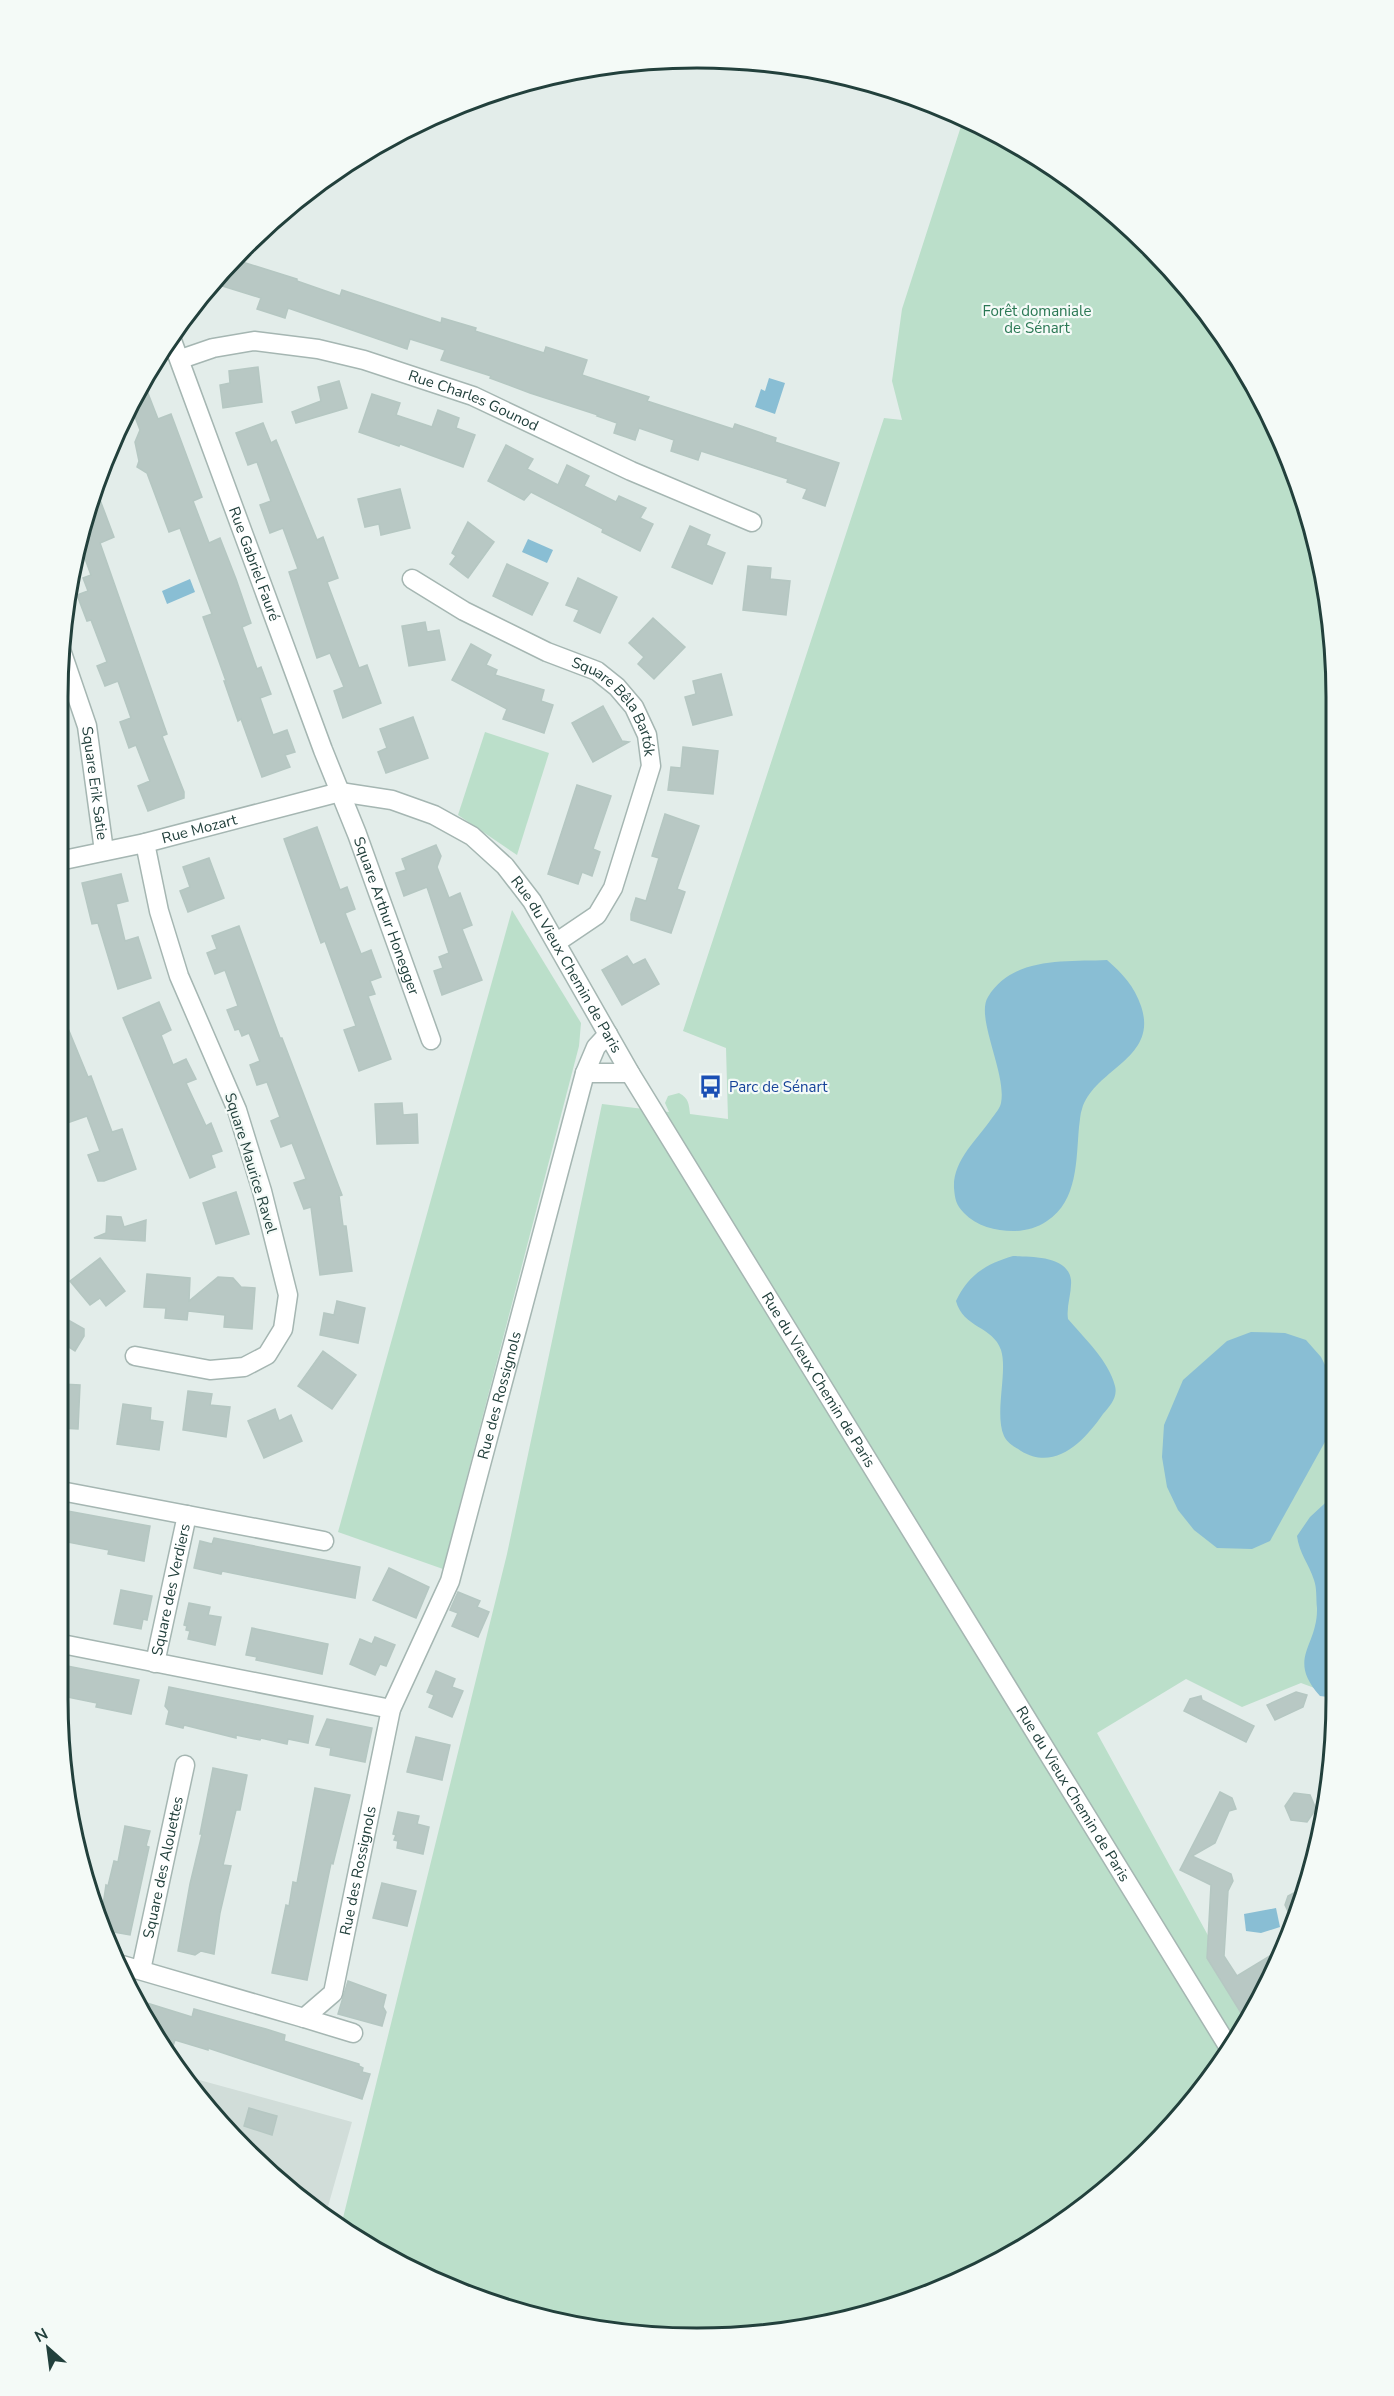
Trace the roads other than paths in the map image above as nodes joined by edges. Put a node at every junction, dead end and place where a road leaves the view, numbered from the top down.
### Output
1 (175, 346) edge
2 (181, 359) junction
3 (752, 522) dead end
4 (412, 579) dead end
5 (69, 672) edge
6 (340, 792) junction
7 (145, 843) junction
8 (104, 851) junction
9 (68, 859) edge
10 (557, 942) junction
11 (608, 1034) junction
12 (431, 1040) dead end
13 (585, 1073) junction
14 (630, 1073) junction
15 (135, 1356) dead end
16 (68, 1492) edge
17 (187, 1515) junction
18 (324, 1541) dead end
19 (68, 1645) edge
20 (155, 1663) junction
21 (391, 1710) junction
22 (185, 1765) dead end
23 (127, 1966) edge
24 (141, 1970) junction
25 (304, 2018) junction
26 (352, 2033) dead end
27 (1225, 2041) edge

1 - 2 street, Rue Gabriel Fauré
2 - 3 street, Rue Charles Gounod
2 - 6 street, Rue Gabriel Fauré
4 - 10 street, Square Bêla Bartók
5 - 8 street, Square Erik Satie
6 - 7 street, Rue Mozart
6 - 10 street, Rue du Vieux Chemin de Paris
6 - 12 street, Square Arthur Honegger
7 - 8 street, Rue Mozart
7 - 15 street, Square Maurice Ravel
8 - 9 street, Rue Mozart
10 - 11 street, Rue du Vieux Chemin de Paris
11 - 13 street, Rue des Rossignols
11 - 14 street, Rue du Vieux Chemin de Paris
13 - 14 street
13 - 21 street, Rue des Rossignols
14 - 27 street, Rue du Vieux Chemin de Paris
16 - 17 street, Square des Verdiers
17 - 18 street, Square des Verdiers
17 - 20 street, Square des Verdiers
19 - 20 street
20 - 21 street
21 - 25 street, Rue des Rossignols
22 - 24 street, Square des Alouettes
23 - 24 street
24 - 25 street
25 - 26 street

